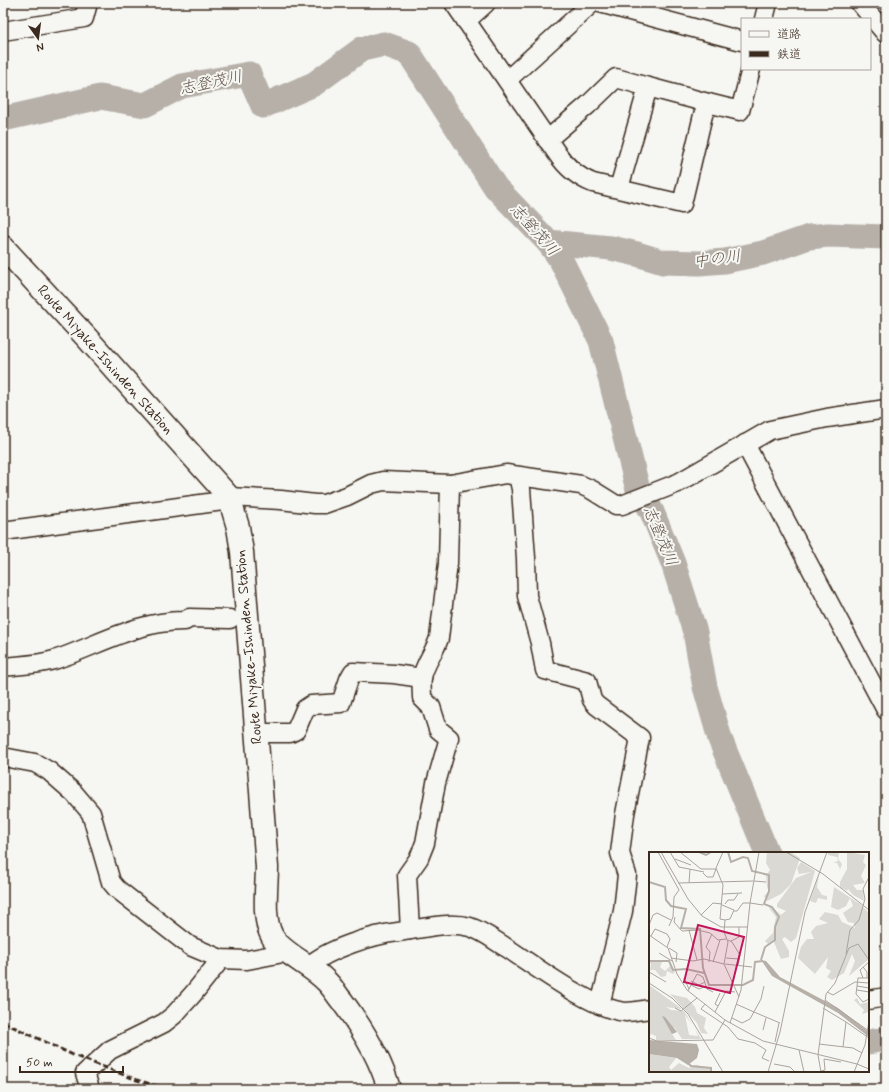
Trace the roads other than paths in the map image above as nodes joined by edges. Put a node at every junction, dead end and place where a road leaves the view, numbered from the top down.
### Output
1 (88, 3) edge
2 (454, 3) edge
3 (486, 3) edge
4 (592, 3) edge
5 (600, 3) edge
6 (768, 3) edge
7 (860, 3) edge
8 (764, 18) edge
9 (466, 21) junction
10 (3, 31) edge
11 (886, 34) edge
12 (741, 40) edge
13 (751, 70) edge
14 (507, 80) junction
15 (648, 87) junction
16 (708, 103) junction
17 (547, 140) junction
18 (619, 188) junction
19 (3, 247) edge
20 (886, 408) edge
21 (745, 444) junction
22 (518, 476) junction
23 (450, 484) junction
24 (229, 499) junction
25 (3, 531) edge
26 (230, 620) dead end
27 (3, 667) edge
28 (422, 678) junction
29 (886, 710) edge
30 (256, 733) junction
31 (3, 758) edge
32 (410, 930) junction
33 (288, 952) junction
34 (221, 959) junction
35 (309, 966) junction
36 (886, 997) edge
37 (869, 1000) edge
38 (600, 1005) junction
39 (649, 1009) edge
40 (90, 1089) edge
41 (389, 1089) edge

1 - 10 street
2 - 9 street
3 - 9 street
4 - 14 street
5 - 12 street
6 - 8 street
7 - 11 street
9 - 14 street
13 - 16 street
14 - 17 street
15 - 16 street
15 - 17 street
15 - 18 street
16 - 18 street
17 - 18 street
19 - 24 main road, Route Miyake-Ishinden Station
20 - 21 street
21 - 22 street
21 - 29 street
22 - 23 street
22 - 38 street
23 - 24 street
23 - 28 street
24 - 25 street
24 - 30 main road, Route Miyake-Ishinden Station
26 - 27 street
28 - 30 street
28 - 32 street
30 - 33 main road, Route Miyake-Ishinden Station
31 - 34 street
32 - 35 street
32 - 38 street
33 - 34 street
33 - 35 main road, Route Miyake-Ishinden Station
34 - 40 street
35 - 41 main road, Route Miyake-Ishinden Station
36 - 37 street
38 - 39 street

